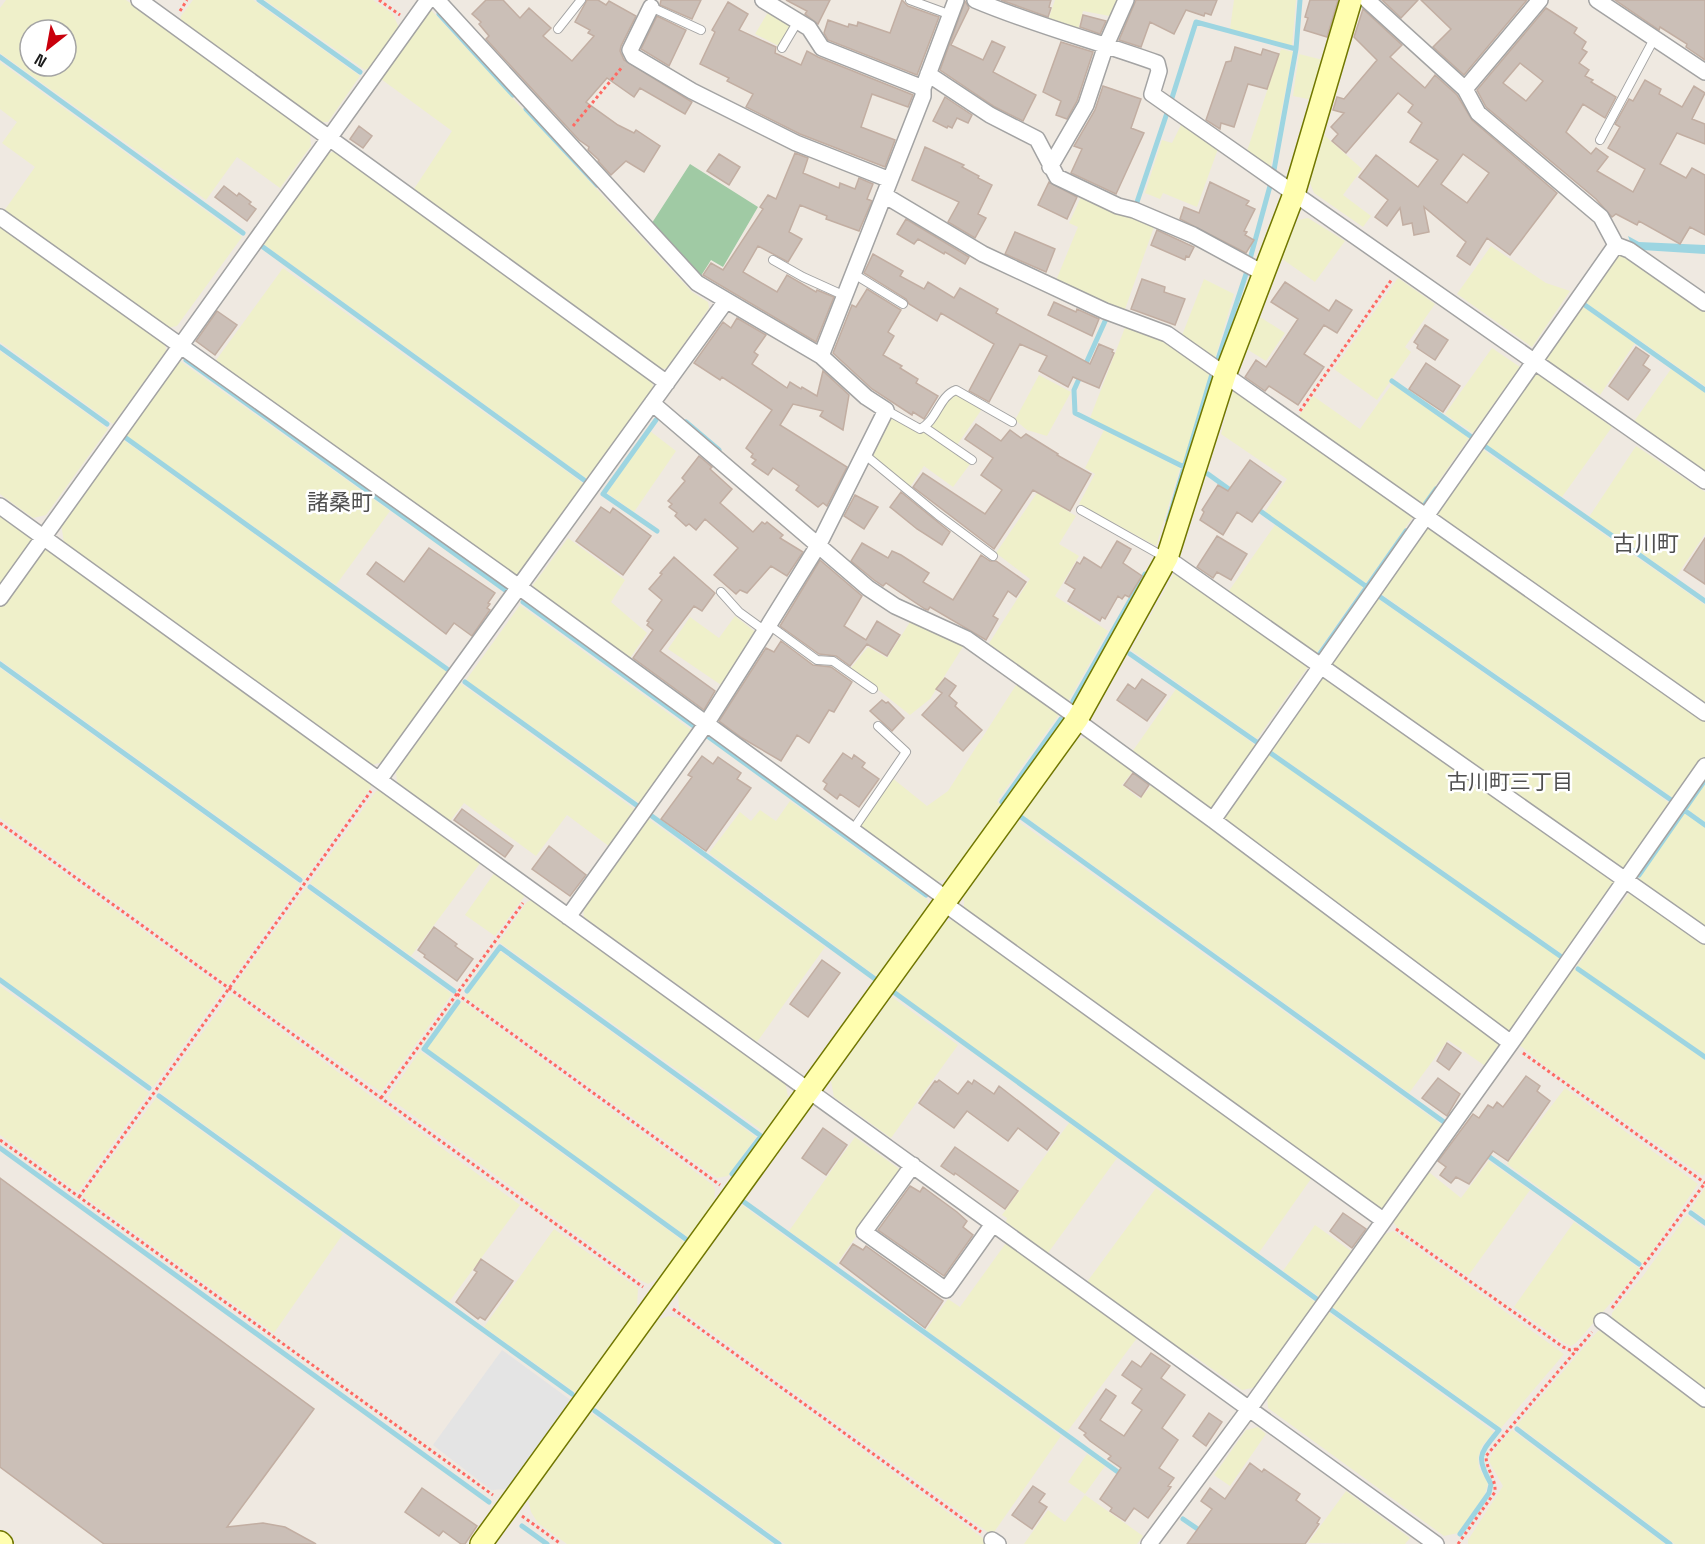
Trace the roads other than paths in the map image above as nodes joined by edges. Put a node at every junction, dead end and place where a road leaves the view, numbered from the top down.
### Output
1 (139, 0) edge
2 (428, 0) edge
3 (437, 0) edge
4 (581, 0) edge
5 (763, 0) edge
6 (910, 0) edge
7 (956, 0) edge
8 (975, 0) edge
9 (1126, 0) edge
10 (1351, 0) edge
11 (1367, 0) edge
12 (1540, 0) edge
13 (1597, 0) edge
14 (648, 2) edge
15 (951, 15) junction
16 (798, 21) junction
17 (558, 29) dead end
18 (702, 30) dead end
19 (1654, 39) junction
20 (1106, 45) junction
21 (782, 48) dead end
22 (1705, 72) edge
23 (925, 81) junction
24 (1465, 89) junction
25 (330, 138) junction
26 (1600, 140) dead end
27 (1050, 167) junction
28 (890, 180) junction
29 (1294, 194) junction
30 (884, 195) junction
31 (0, 217) edge
32 (1616, 245) junction
33 (773, 260) dead end
34 (1263, 273) junction
35 (854, 274) junction
36 (845, 296) junction
37 (726, 301) junction
38 (1705, 303) edge
39 (903, 304) dead end
40 (179, 346) junction
41 (821, 356) junction
42 (1536, 361) junction
43 (1224, 375) junction
44 (667, 383) junction
45 (652, 403) junction
46 (886, 410) junction
47 (1012, 422) dead end
48 (924, 427) junction
49 (864, 454) junction
50 (972, 460) dead end
51 (1705, 481) edge
52 (0, 506) edge
53 (1081, 510) dead end
54 (1425, 516) junction
55 (44, 537) junction
56 (819, 544) junction
57 (993, 556) dead end
58 (1167, 558) junction
59 (519, 588) junction
60 (721, 592) dead end
61 (0, 598) edge
62 (767, 628) junction
63 (1320, 667) junction
64 (873, 689) dead end
65 (1705, 713) edge
66 (1077, 719) junction
67 (706, 724) junction
68 (878, 726) dead end
69 (1705, 766) edge
70 (379, 780) junction
71 (1213, 820) junction
72 (852, 831) junction
73 (1625, 880) junction
74 (946, 902) junction
75 (568, 916) junction
76 (1705, 936) edge
77 (1511, 1044) junction
78 (809, 1091) junction
79 (912, 1166) junction
80 (1383, 1220) junction
81 (993, 1224) junction
82 (1602, 1321) road end
83 (1705, 1399) edge
84 (1249, 1409) junction
85 (481, 1544) edge
86 (1149, 1544) edge
87 (1436, 1544) edge

1 - 25 street
2 - 25 street
3 - 37 street
4 - 17 lane
5 - 16 street
6 - 15 lane
7 - 15 street
8 - 20 street
9 - 20 street
10 - 29 street
11 - 24 street
12 - 24 street
13 - 19 street
14 - 18 lane
14 - 28 street
15 - 23 street
16 - 21 lane
16 - 23 street
19 - 22 street
19 - 26 lane
20 - 27 street
20 - 29 street
23 - 27 street
23 - 28 street
24 - 32 street
25 - 40 street
25 - 44 street
27 - 34 street
28 - 30 street
29 - 34 street
29 - 42 street
30 - 35 street
30 - 43 street
31 - 40 street
32 - 38 street
32 - 42 street
33 - 36 lane
34 - 43 street
35 - 36 street
35 - 39 lane
36 - 41 street
37 - 41 street
37 - 44 street
40 - 55 street
40 - 59 street
41 - 46 street
42 - 51 street
42 - 54 street
43 - 54 street
43 - 58 street
44 - 45 street
45 - 56 street
45 - 59 street
46 - 48 lane
46 - 49 street
47 - 48 lane
48 - 50 lane
49 - 56 street
49 - 57 lane
52 - 55 street
53 - 58 lane
54 - 63 street
54 - 65 street
55 - 61 street
55 - 70 street
56 - 62 street
56 - 66 street
58 - 63 street
58 - 66 street
59 - 67 street
59 - 70 street
60 - 62 lane
62 - 64 lane
62 - 67 street
63 - 71 street
63 - 73 street
66 - 71 street
66 - 74 street
67 - 72 street
67 - 75 street
68 - 72 lane
69 - 73 street
70 - 75 street
71 - 77 street
72 - 74 street
73 - 76 street
73 - 77 street
74 - 78 street
74 - 80 street
75 - 78 street
77 - 80 street
78 - 79 street
78 - 85 street
79 - 81 street
79 - 81 street
80 - 84 street
81 - 84 street
82 - 83 street
84 - 86 street
84 - 87 street

